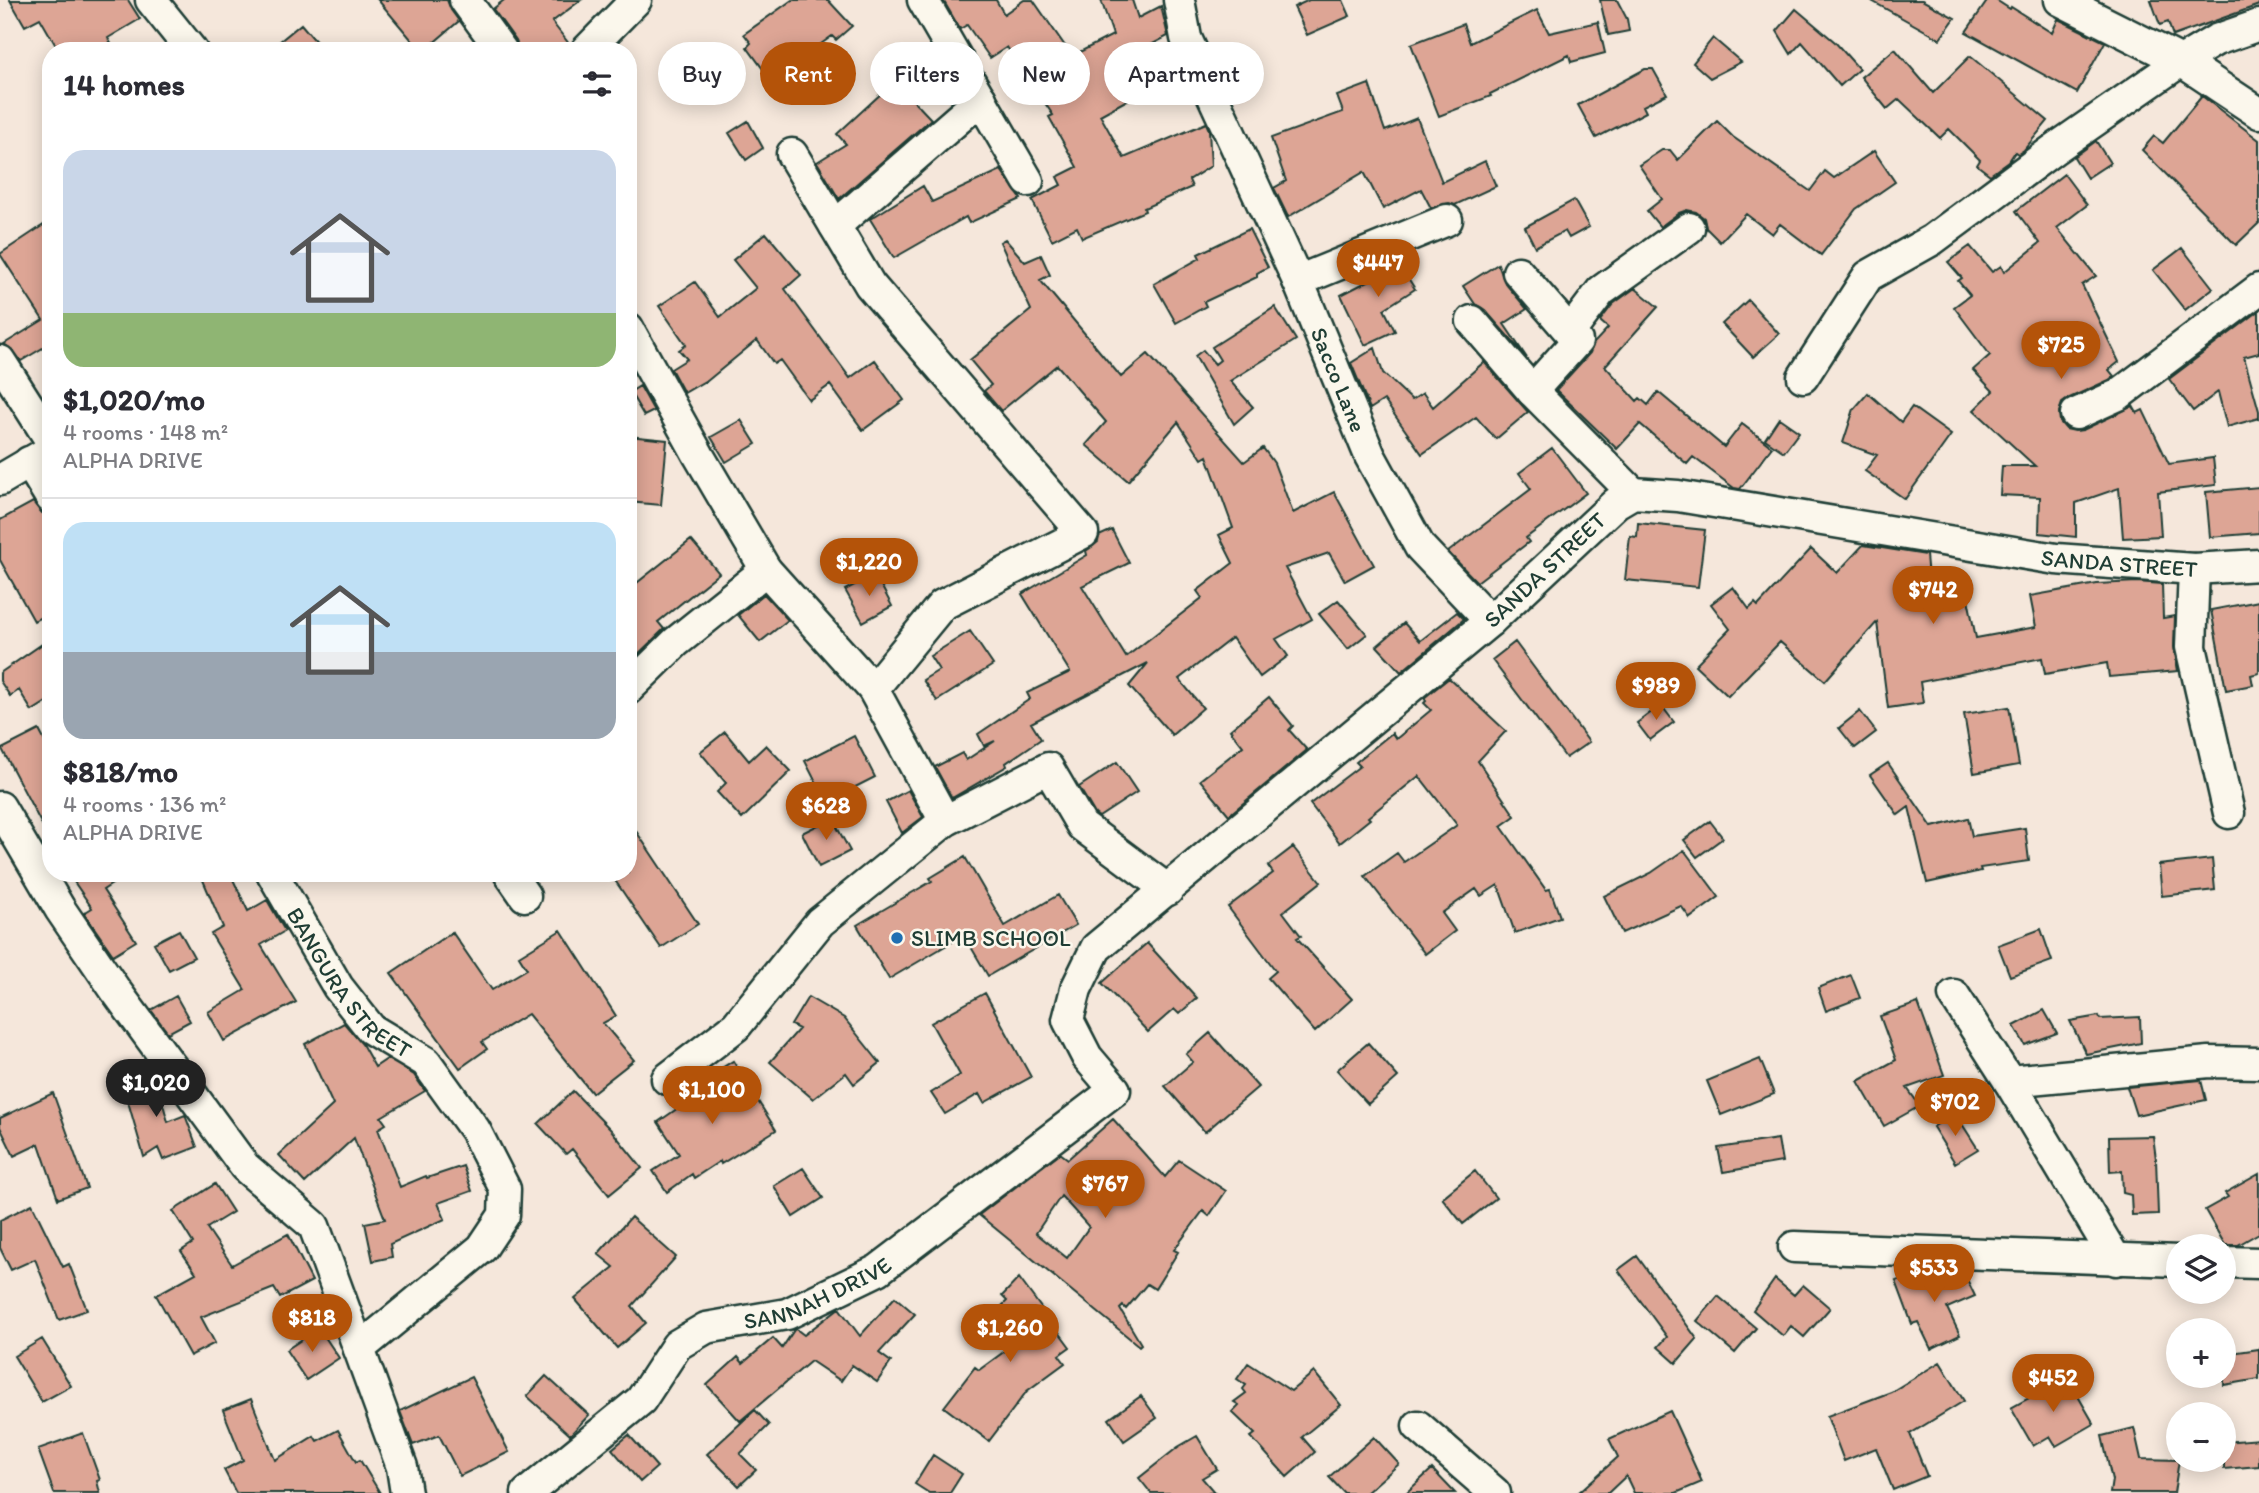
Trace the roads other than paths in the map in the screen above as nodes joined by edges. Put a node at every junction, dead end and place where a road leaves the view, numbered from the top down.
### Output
1 (151, 0) edge
2 (465, 0) edge
3 (636, 0) edge
4 (923, 0) edge
5 (1179, 0) edge
6 (2060, 0) edge
7 (2259, 25) edge
8 (185, 42) edge
9 (495, 42) edge
10 (595, 42) edge
11 (948, 42) edge
12 (2181, 61) junction
13 (984, 104) edge
14 (974, 105) edge
15 (2259, 113) edge
16 (792, 154) dead end
17 (1028, 181) dead end
18 (1447, 220) dead end
19 (835, 226) junction
20 (1689, 228) dead end
21 (1518, 272) dead end
22 (1298, 281) junction
23 (2259, 289) edge
24 (1472, 321) dead end
25 (1570, 332) junction
26 (637, 344) edge
27 (0, 361) edge
28 (1803, 377) dead end
29 (1532, 391) junction
30 (2076, 414) dead end
31 (42, 427) edge
32 (40, 456) edge
33 (0, 480) edge
34 (1633, 493) junction
35 (2259, 565) edge
36 (2194, 569) junction
37 (766, 570) junction
38 (1490, 621) junction
39 (637, 679) edge
40 (873, 690) junction
41 (0, 807) edge
42 (2229, 813) dead end
43 (945, 821) junction
44 (42, 877) edge
45 (45, 882) edge
46 (277, 882) edge
47 (1168, 890) junction
48 (1954, 995) dead end
49 (2259, 1063) edge
50 (667, 1079) dead end
51 (2009, 1082) junction
52 (1115, 1090) joint
53 (1794, 1247) dead end
54 (2116, 1260) junction
55 (2166, 1261) edge
56 (2236, 1262) edge
57 (2259, 1263) edge
58 (359, 1349) junction
59 (1418, 1426) dead end
60 (405, 1493) edge
61 (527, 1493) edge
62 (1496, 1493) edge

1 - 8 street
2 - 9 street
3 - 10 street
4 - 11 street
5 - 22 street, Sacco Lane
6 - 12 street
7 - 12 street
12 - 15 street
12 - 28 street
13 - 17 street
14 - 19 street
16 - 19 street
18 - 22 street
19 - 40 street
20 - 25 street
21 - 25 street
22 - 38 street, Sacco Lane
23 - 30 street
24 - 29 street
25 - 29 street
26 - 37 street
27 - 31 street
29 - 34 street
32 - 33 street
34 - 36 street, SANDA STREET
34 - 38 street, SANDA STREET
35 - 36 street, SANDA STREET
36 - 42 street
37 - 39 street
37 - 40 street
38 - 47 street, SANDA STREET
40 - 43 street
41 - 44 street
43 - 47 street
43 - 50 street
45 - 58 street
46 - 58 street, BANGURA STREET
47 - 52 street, SANDA STREET
48 - 51 street
49 - 51 street
51 - 54 street
52 - 61 street, SANNAH DRIVE
53 - 54 street
54 - 55 street
56 - 57 street
58 - 60 street
59 - 62 street

